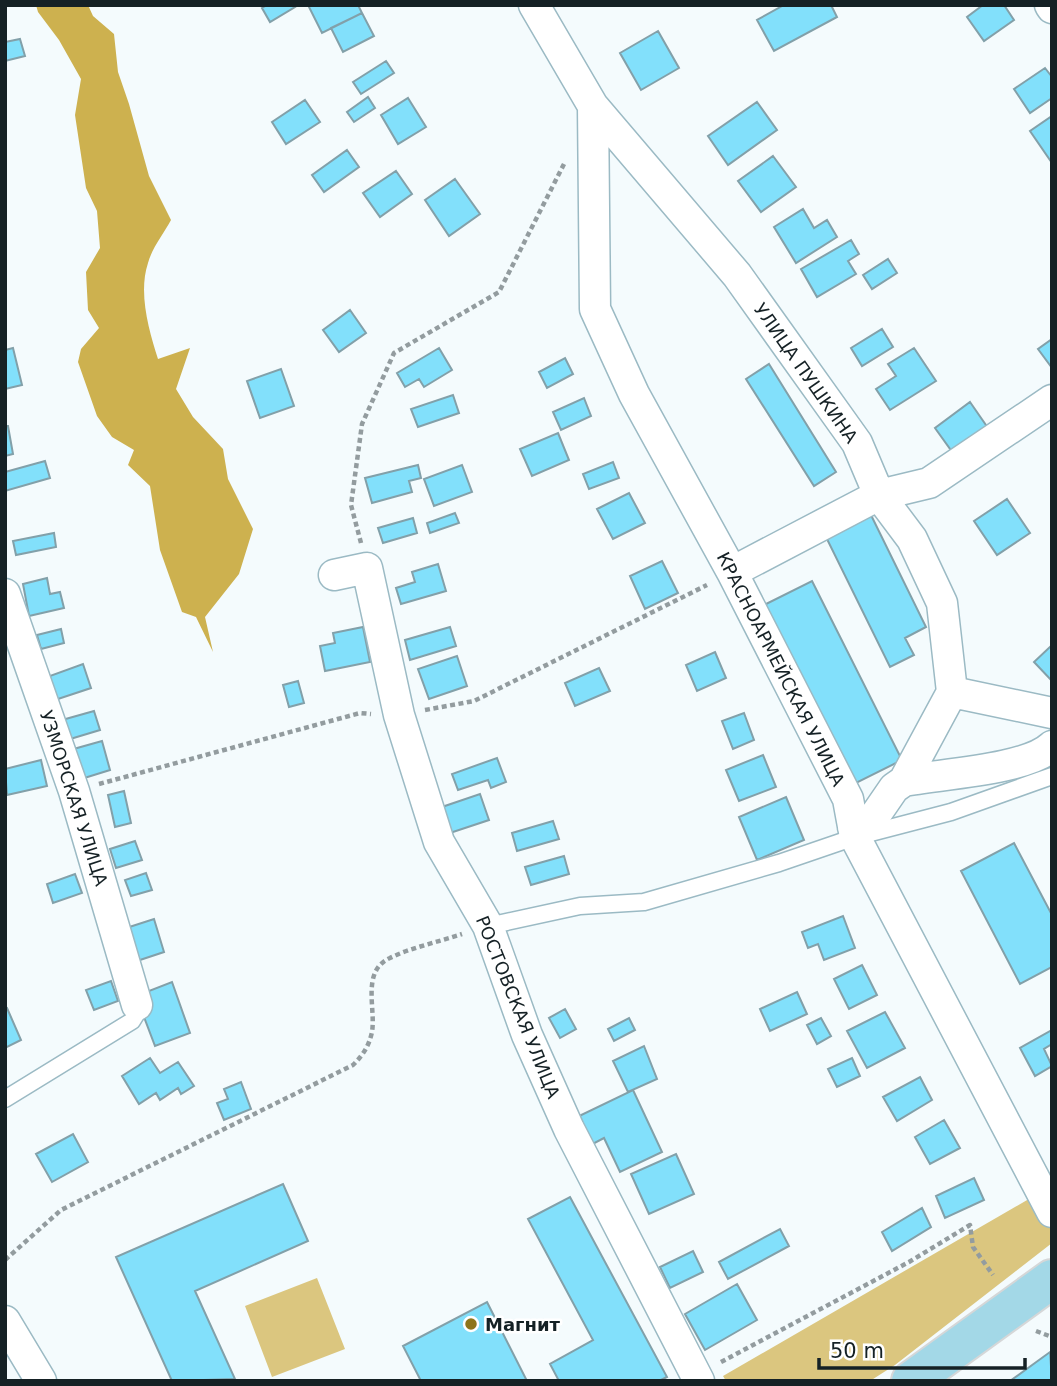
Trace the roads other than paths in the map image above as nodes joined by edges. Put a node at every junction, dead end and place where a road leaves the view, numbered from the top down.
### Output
1 (534, 5) edge
2 (593, 106) junction
3 (1052, 400) edge
4 (879, 495) junction
5 (732, 572) junction
6 (334, 575) dead end
7 (5, 594) edge
8 (952, 692) junction
9 (1052, 713) edge
10 (1052, 746) edge
11 (1052, 776) edge
12 (904, 781) junction
13 (854, 832) junction
14 (488, 926) junction
15 (137, 1005) joint
16 (5, 1099) edge
17 (1052, 1212) edge
18 (1052, 1279) edge
19 (5, 1321) edge
20 (698, 1378) edge
21 (41, 1381) edge
22 (911, 1381) edge

1 - 2 street, УЛИЦА ПУШКИНА
2 - 4 street, УЛИЦА ПУШКИНА
2 - 5 street, КРАСНОАРМЕЙСКАЯ УЛИЦА
3 - 4 street
4 - 5 street
4 - 8 street, УЛИЦА ПУШКИНА
5 - 13 street, КРАСНОАРМЕЙСКАЯ УЛИЦА
6 - 14 street, РОСТОВСКАЯ УЛИЦА
7 - 15 street, УЗМОРСКАЯ УЛИЦА
8 - 9 street
8 - 12 street
10 - 12 street
11 - 13 lane
12 - 13 street
13 - 14 lane
13 - 17 street, КРАСНОАРМЕЙСКАЯ УЛИЦА
14 - 20 street, РОСТОВСКАЯ УЛИЦА
15 - 16 lane
18 - 22 main road
19 - 21 street

